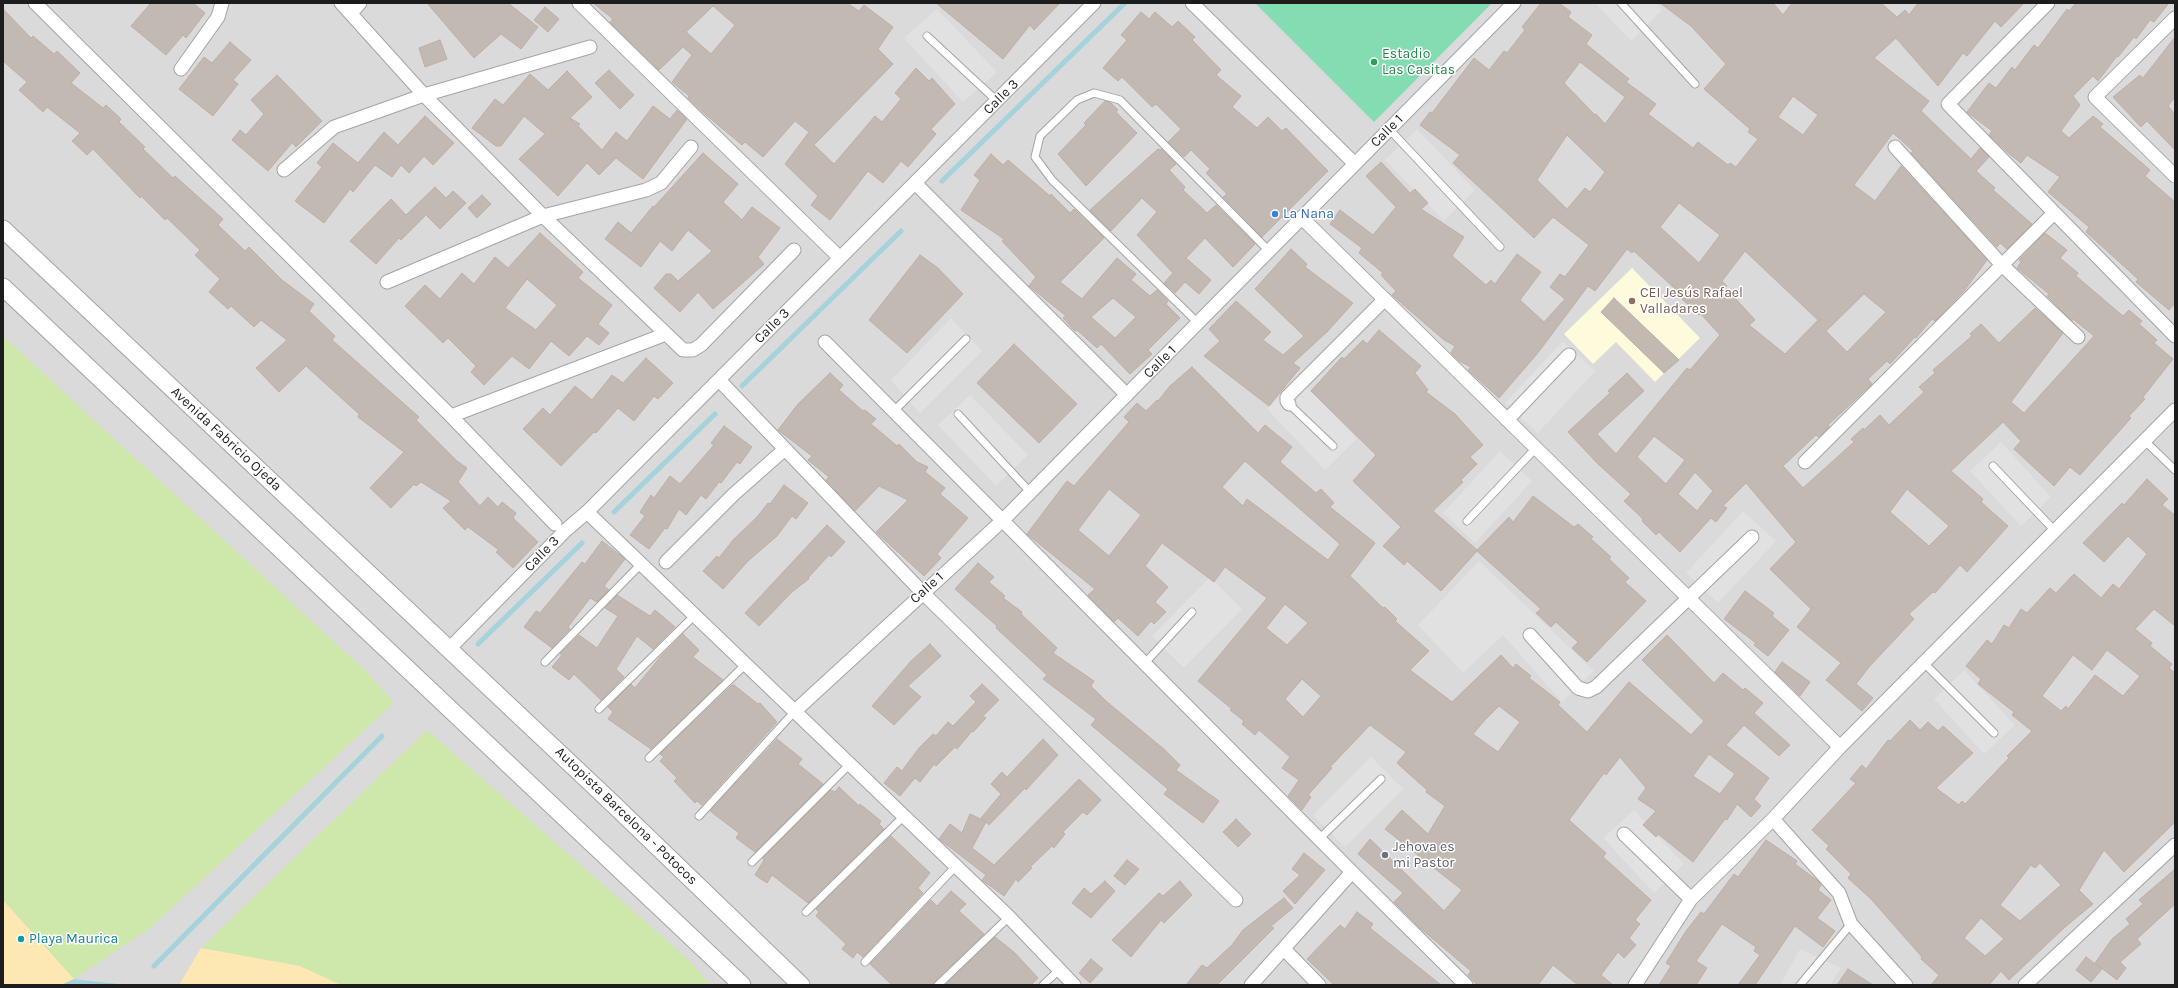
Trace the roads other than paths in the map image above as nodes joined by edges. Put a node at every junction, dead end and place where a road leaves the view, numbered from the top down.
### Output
1 (35, 3) edge
2 (222, 3) edge
3 (341, 3) edge
4 (579, 3) edge
5 (1094, 3) edge
6 (1192, 3) edge
7 (1514, 3) edge
8 (1621, 3) edge
9 (2048, 3) edge
10 (355, 8) edge
11 (2175, 18) edge
12 (927, 36) dead end
13 (590, 46) dead end
14 (181, 69) dead end
15 (1695, 84) dead end
16 (424, 95) junction
17 (997, 101) junction
18 (1389, 129) junction
19 (691, 147) dead end
20 (1895, 147) dead end
21 (1355, 164) junction
22 (284, 170) dead end
23 (2175, 176) edge
24 (915, 183) junction
25 (2054, 212) junction
26 (543, 216) junction
27 (1302, 218) junction
28 (3, 229) edge
29 (1500, 247) dead end
30 (794, 250) dead end
31 (1269, 251) junction
32 (840, 258) junction
33 (2002, 266) junction
34 (387, 282) dead end
35 (3, 287) edge
36 (1385, 299) junction
37 (1198, 323) junction
38 (666, 334) junction
39 (2175, 336) edge
40 (2078, 337) dead end
41 (966, 339) dead end
42 (825, 342) dead end
43 (1570, 355) dead end
44 (719, 380) junction
45 (1127, 395) junction
46 (1289, 404) joint
47 (2175, 410) edge
48 (894, 411) junction
49 (958, 414) dead end
50 (451, 416) junction
51 (1507, 420) junction
52 (2145, 441) junction
53 (1333, 446) dead end
54 (1536, 448) junction
55 (784, 449) junction
56 (1805, 462) dead end
57 (1993, 466) dead end
58 (2175, 470) edge
59 (1030, 492) junction
60 (587, 512) junction
61 (1003, 520) junction
62 (1467, 521) dead end
63 (555, 524) dead end
64 (2055, 531) junction
65 (1752, 537) dead end
66 (666, 562) dead end
67 (641, 564) junction
68 (922, 592) junction
69 (1687, 597) junction
70 (1192, 612) dead end
71 (695, 615) junction
72 (1530, 635) dead end
73 (449, 649) junction
74 (545, 662) dead end
75 (1145, 663) junction
76 (1924, 663) junction
77 (746, 664) junction
78 (599, 709) dead end
79 (795, 711) junction
80 (1994, 733) dead end
81 (1840, 747) junction
82 (649, 758) dead end
83 (850, 764) junction
84 (1381, 778) dead end
85 (699, 816) dead end
86 (904, 816) junction
87 (1773, 819) junction
88 (1624, 834) dead end
89 (1319, 839) junction
90 (2175, 845) edge
91 (752, 862) dead end
92 (956, 866) junction
93 (1352, 872) junction
94 (1691, 899) junction
95 (1236, 900) dead end
96 (806, 912) dead end
97 (1008, 917) junction
98 (1851, 924) junction
99 (1284, 949) junction
100 (865, 962) dead end
101 (1059, 970) junction
102 (742, 985) edge
103 (801, 985) edge
104 (938, 985) edge
105 (1043, 985) edge
106 (1074, 985) edge
107 (1251, 985) edge
108 (1319, 985) edge
109 (1466, 985) edge
110 (1635, 985) edge
111 (1800, 985) edge
112 (1906, 985) edge
113 (2025, 985) edge

1 - 50 street
2 - 14 street
3 - 10 street
4 - 32 street
5 - 17 street, Calle 3
6 - 21 street
7 - 18 street, Calle 1
8 - 15 lane
9 - 25 street
10 - 16 street
11 - 23 street
12 - 17 lane
13 - 16 street
16 - 22 street
16 - 26 street
17 - 24 street, Calle 3
18 - 21 street, Calle 1
18 - 29 lane
19 - 26 street
20 - 33 street
21 - 27 street, Calle 1
24 - 32 street, Calle 3
24 - 45 street
25 - 33 street
25 - 39 street
26 - 34 street
26 - 38 street
27 - 31 street, Calle 1
27 - 36 street
28 - 73 street, Avenida Fabricio Ojeda
30 - 38 street
31 - 37 street, Calle 1
31 - 37 lane
32 - 44 street, Calle 3
33 - 40 street
33 - 56 street
35 - 102 street
36 - 46 street
36 - 51 street
37 - 45 street, Calle 1
38 - 50 street
41 - 48 lane
42 - 48 street
43 - 51 street
44 - 55 street
44 - 60 street, Calle 3
45 - 59 street, Calle 1
46 - 53 lane
47 - 52 street
48 - 61 street
49 - 59 lane
50 - 63 street
51 - 54 street
52 - 58 lane
52 - 64 street
54 - 62 lane
54 - 69 street
55 - 66 street
55 - 68 street
57 - 64 lane
59 - 61 street, Calle 1
60 - 67 street
60 - 73 street, Calle 3
61 - 68 street, Calle 1
61 - 75 street
64 - 76 street
65 - 69 street
67 - 71 street
67 - 74 lane
68 - 79 street, Calle 1
68 - 95 street
69 - 72 street
69 - 81 street
70 - 75 lane
71 - 77 street
71 - 78 lane
73 - 103 street, Autopista Barcelona - Potocos
75 - 89 street
76 - 80 lane
76 - 81 street
77 - 79 street
77 - 82 lane
79 - 83 street
79 - 85 lane
81 - 87 street
83 - 86 street
83 - 91 lane
84 - 89 lane
86 - 92 street
86 - 96 lane
87 - 94 street
87 - 98 street
88 - 94 street
89 - 93 street
90 - 113 street
92 - 97 street
92 - 100 lane
93 - 99 street
93 - 109 street
94 - 110 street
97 - 101 street
97 - 104 lane
98 - 111 lane
98 - 112 street
99 - 107 street
99 - 108 street
101 - 105 lane
101 - 106 street

